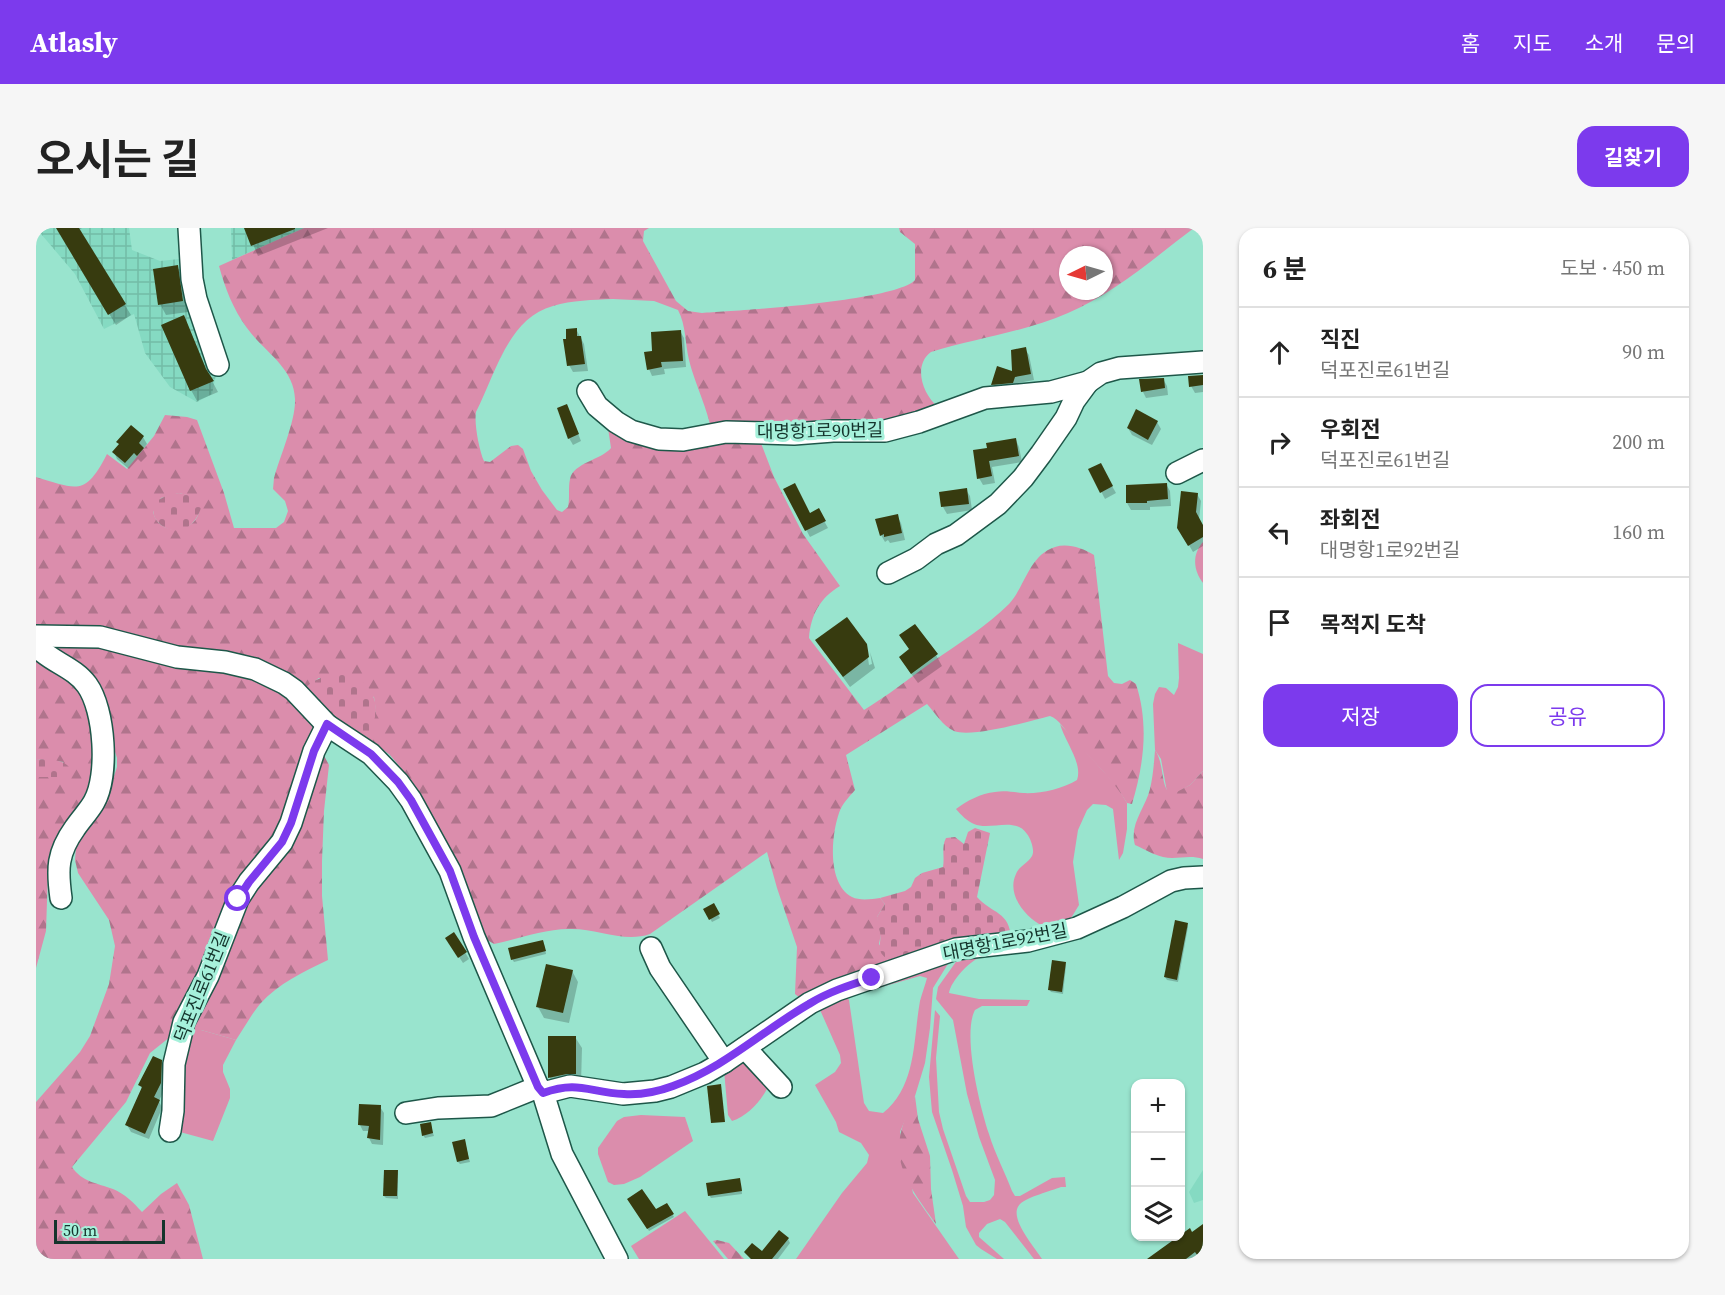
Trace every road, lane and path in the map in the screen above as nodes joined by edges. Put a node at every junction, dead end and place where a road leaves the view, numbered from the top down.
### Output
1 (189, 228) edge
2 (1203, 362) edge
3 (218, 365) dead end
4 (1088, 382) junction
5 (588, 391) dead end
6 (1203, 460) edge
7 (1177, 473) dead end
8 (888, 573) dead end
9 (36, 636) edge
10 (36, 646) edge
11 (327, 724) junction
12 (1203, 877) edge
13 (61, 898) dead end
14 (651, 948) dead end
15 (745, 1048) junction
16 (724, 1062) junction
17 (781, 1087) dead end
18 (541, 1090) junction
19 (406, 1113) dead end
20 (170, 1131) dead end
21 (617, 1259) edge

1 - 3 street
2 - 4 street, 대명항1로90번길
4 - 5 street, 대명항1로90번길
4 - 8 street
6 - 7 street
9 - 11 street
10 - 13 street
11 - 18 street
11 - 20 street, 덕포진로61번길
12 - 15 street, 대명항1로92번길
14 - 16 street
15 - 16 street, 대명항1로92번길
15 - 17 street
16 - 18 street, 대명항1로92번길
18 - 19 street, 대명항1로92번길
18 - 21 street

